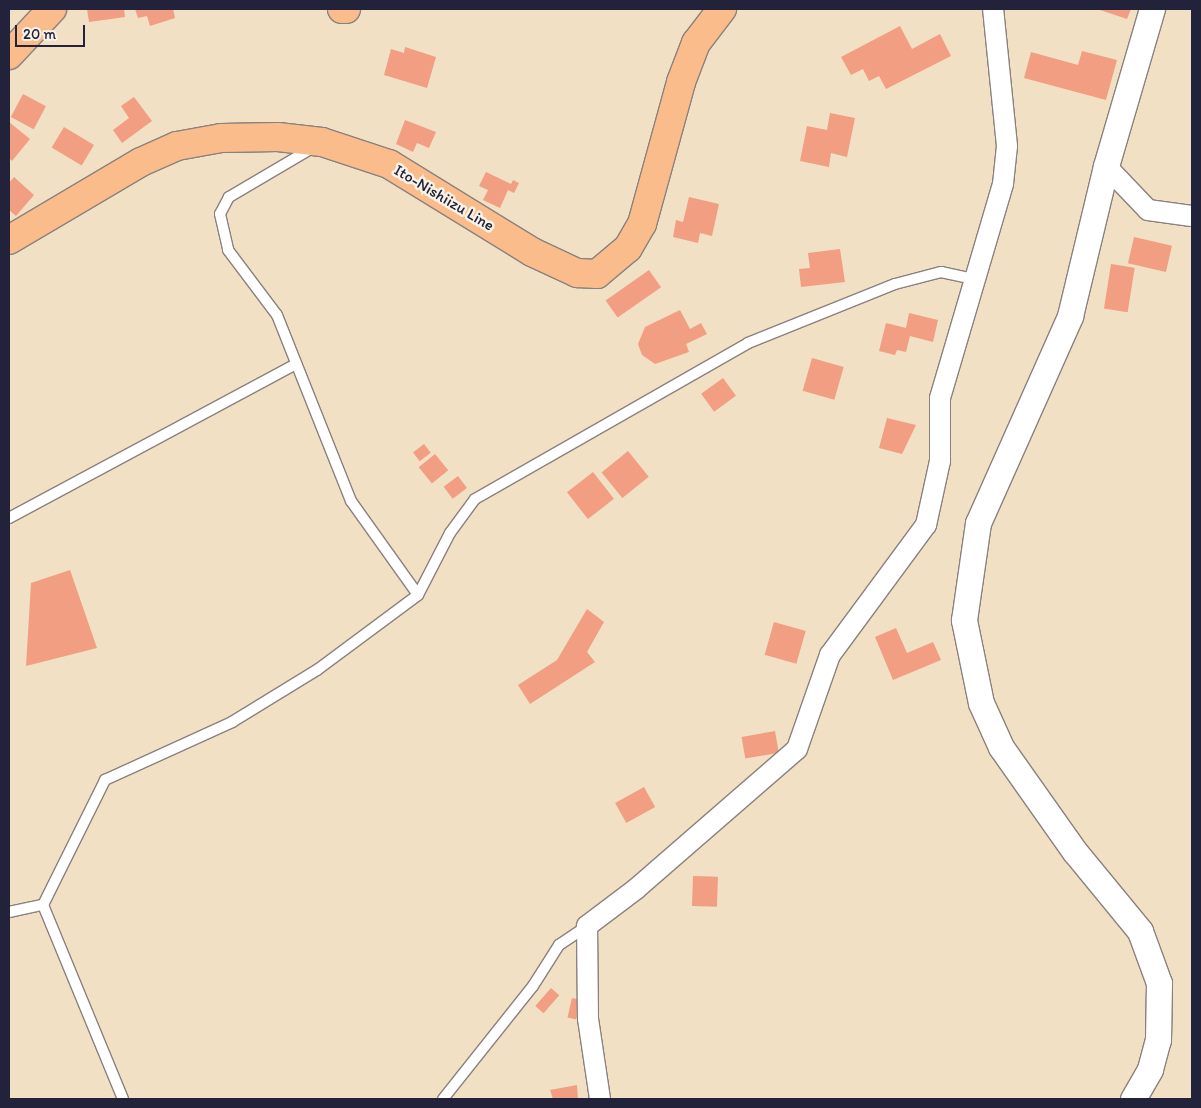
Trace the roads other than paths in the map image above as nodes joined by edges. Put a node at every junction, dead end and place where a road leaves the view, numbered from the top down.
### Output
1 (52, 9) edge
2 (722, 9) edge
3 (993, 9) edge
4 (1152, 9) edge
5 (9, 55) edge
6 (322, 142) junction
7 (1106, 166) junction
8 (1192, 216) edge
9 (9, 240) edge
10 (975, 279) junction
11 (296, 364) junction
12 (9, 518) edge
13 (418, 595) junction
14 (43, 905) junction
15 (9, 912) edge
16 (587, 926) junction
17 (123, 1099) edge
18 (443, 1099) edge
19 (600, 1099) edge
20 (1133, 1099) edge

1 - 5 main road
2 - 6 main road, Ito-Nishiizu Line
3 - 10 street
4 - 7 street
6 - 9 main road, Ito-Nishiizu Line
6 - 11 lane
7 - 8 street
7 - 20 street
10 - 13 lane
10 - 16 street
11 - 12 lane
11 - 13 lane
13 - 14 lane
14 - 15 lane
14 - 17 lane
16 - 18 lane
16 - 19 street

